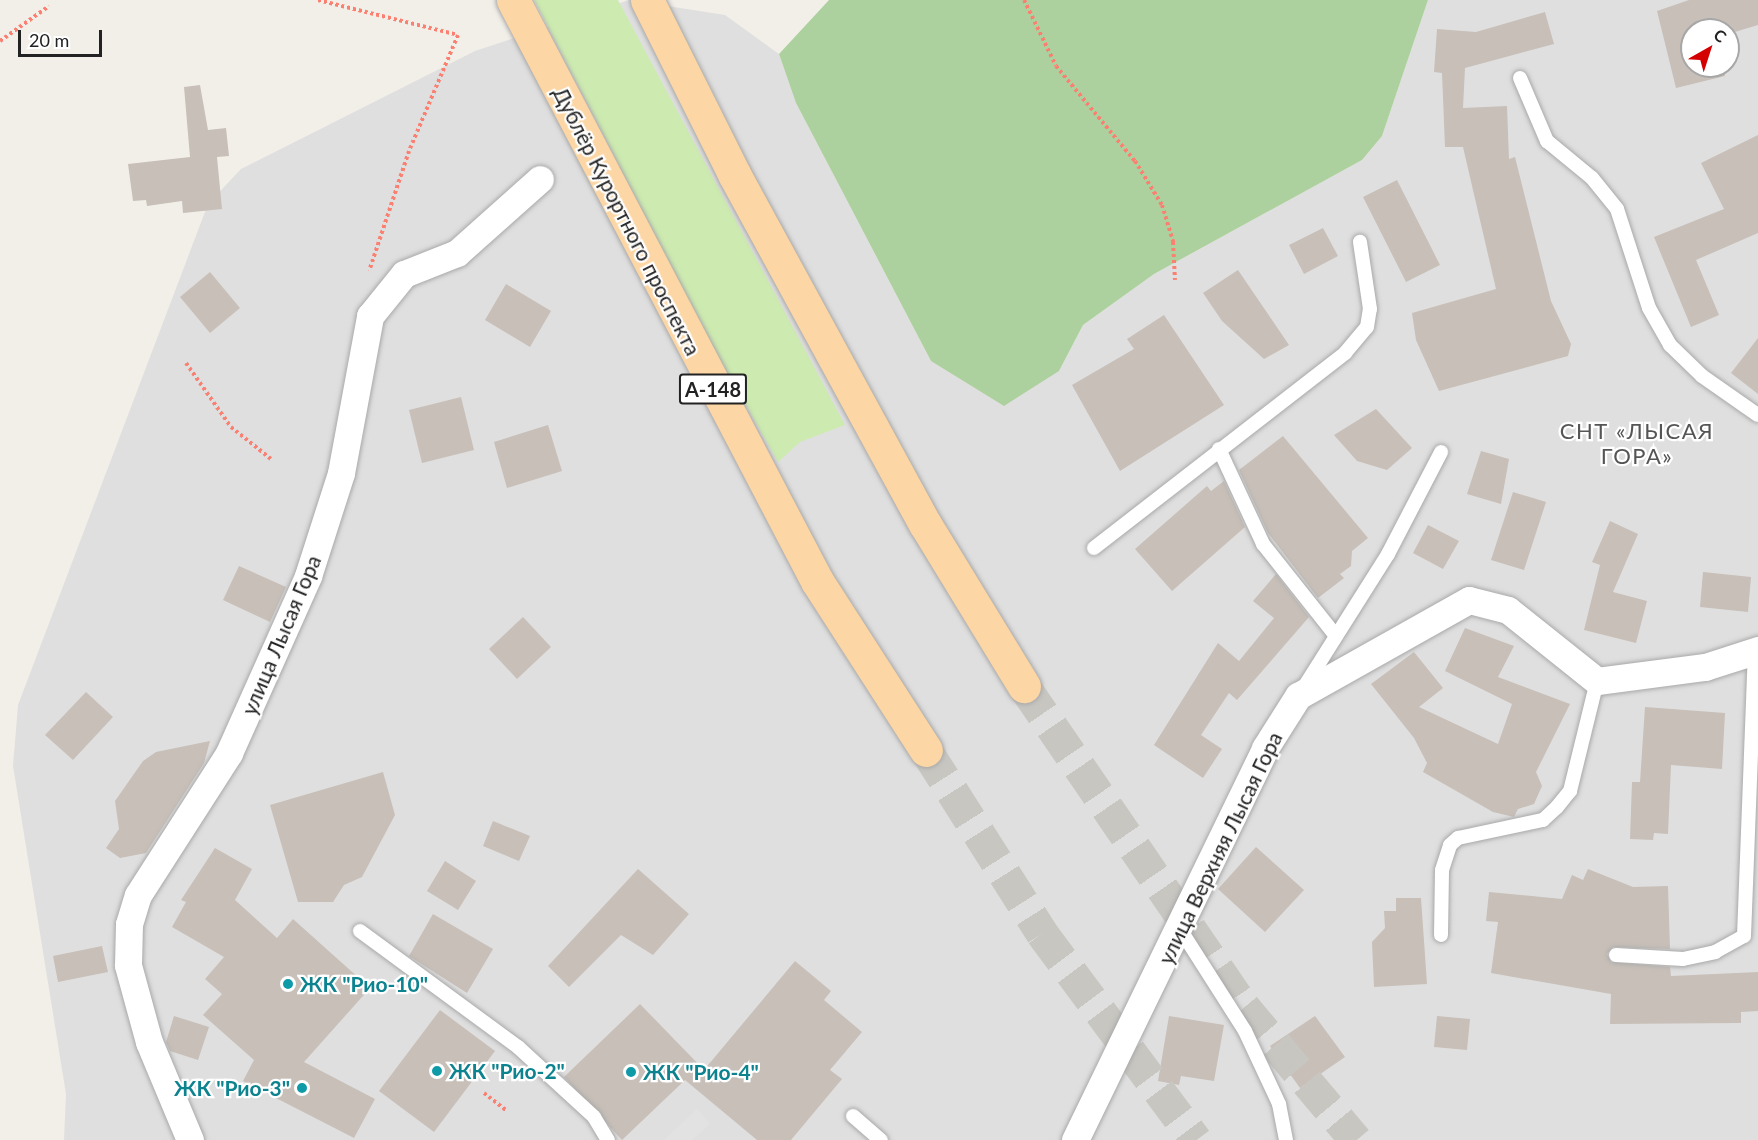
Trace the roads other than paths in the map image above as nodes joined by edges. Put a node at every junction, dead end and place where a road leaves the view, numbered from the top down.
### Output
1 (647, 0) edge
2 (517, 8) edge
3 (1520, 78) dead end
4 (540, 179) dead end
5 (1360, 242) dead end
6 (1758, 414) edge
7 (1219, 449) junction
8 (1441, 452) dead end
9 (1094, 548) dead end
10 (1336, 636) junction
11 (1757, 651) edge
12 (1597, 681) junction
13 (1024, 686) tunnel mouth
14 (1298, 696) junction
15 (926, 750) tunnel mouth
16 (1180, 929) junction
17 (360, 931) dead end
18 (1441, 935) dead end
19 (1616, 955) dead end
20 (854, 1116) dead end
21 (190, 1140) edge
22 (608, 1140) edge
23 (881, 1140) edge
24 (1075, 1140) edge
25 (1286, 1140) edge

1 - 13 main road
2 - 15 main road, Дублёр Курортного проспекта / А-148
3 - 6 lane
4 - 21 street, улица Лысая Гора
5 - 7 lane
7 - 9 lane
7 - 10 lane
8 - 10 lane
10 - 14 lane
11 - 12 street
11 - 19 lane
12 - 14 street, улица Верхняя Лысая Гора
12 - 18 lane
14 - 16 street, улица Верхняя Лысая Гора
16 - 24 street, улица Верхняя Лысая Гора
16 - 25 lane
17 - 22 lane
20 - 23 lane

